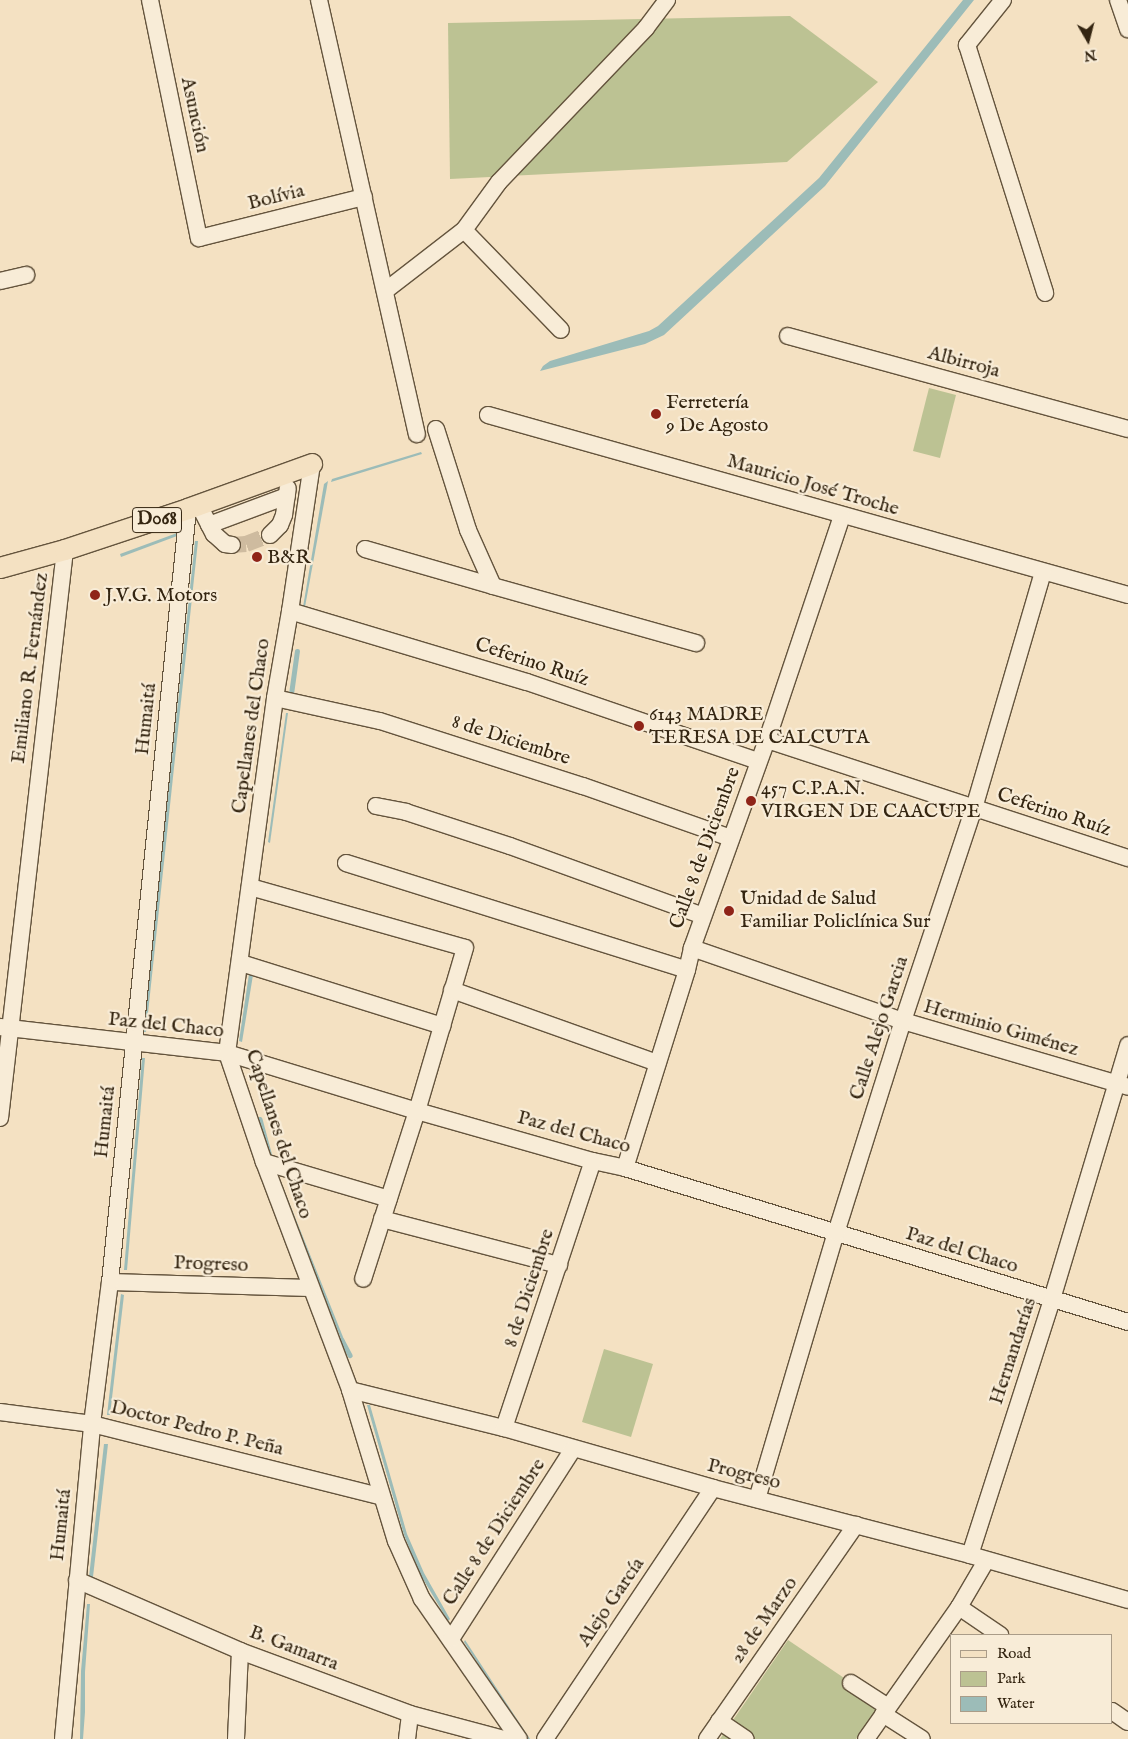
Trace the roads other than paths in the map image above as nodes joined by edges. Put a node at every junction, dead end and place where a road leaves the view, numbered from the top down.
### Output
1 (150, 0) edge
2 (319, 0) edge
3 (667, 0) edge
4 (1003, 0) edge
5 (1118, 0) edge
6 (1128, 29) edge
7 (364, 197) junction
8 (464, 230) junction
9 (199, 238) joint
10 (26, 275) dead end
11 (0, 281) edge
12 (385, 291) junction
13 (1045, 294) dead end
14 (561, 330) dead end
15 (788, 336) dead end
16 (488, 415) dead end
17 (436, 429) dead end
18 (1128, 429) edge
19 (417, 434) dead end
20 (312, 464) joint
21 (288, 472) junction
22 (287, 496) junction
23 (194, 507) junction
24 (842, 516) junction
25 (209, 525) junction
26 (270, 535) tunnel mouth
27 (232, 545) dead end
28 (365, 549) dead end
29 (65, 550) junction
30 (0, 568) edge
31 (1043, 572) junction
32 (494, 586) junction
33 (1128, 595) edge
34 (290, 611) junction
35 (696, 643) dead end
36 (275, 698) junction
37 (767, 740) junction
38 (758, 762) junction
39 (376, 806) dead end
40 (974, 808) junction
41 (731, 838) junction
42 (1128, 858) edge
43 (346, 863) dead end
44 (250, 887) junction
45 (703, 916) junction
46 (692, 948) junction
47 (240, 963) junction
48 (687, 970) junction
49 (452, 990) junction
50 (903, 1021) junction
51 (442, 1026) junction
52 (5, 1027) edge
53 (134, 1043) junction
54 (1128, 1044) edge
55 (227, 1053) junction
56 (657, 1063) junction
57 (1122, 1085) edge
58 (417, 1111) junction
59 (0, 1118) edge
60 (593, 1161) junction
61 (264, 1162) junction
62 (625, 1168) junction
63 (389, 1199) junction
64 (382, 1219) junction
65 (836, 1233) junction
66 (560, 1265) junction
67 (363, 1279) dead end
68 (110, 1282) junction
69 (310, 1288) junction
70 (1052, 1299) junction
71 (1128, 1322) edge
72 (350, 1390) junction
73 (0, 1412) edge
74 (92, 1424) junction
75 (504, 1428) junction
76 (573, 1449) junction
77 (713, 1488) junction
78 (382, 1497) junction
79 (758, 1499) junction
80 (856, 1524) junction
81 (970, 1555) junction
82 (986, 1561) junction
83 (77, 1580) junction
84 (1128, 1600) edge
85 (959, 1607) junction
86 (999, 1634) edge
87 (451, 1639) junction
88 (240, 1651) junction
89 (851, 1683) dead end
90 (886, 1710) junction
91 (1113, 1712) edge
92 (410, 1714) junction
93 (719, 1721) junction
94 (1128, 1722) edge
95 (63, 1739) edge
96 (236, 1739) edge
97 (407, 1739) edge
98 (503, 1739) edge
99 (519, 1739) edge
100 (545, 1739) edge
101 (707, 1739) edge
102 (746, 1739) edge
103 (866, 1739) edge
104 (922, 1739) edge

1 - 9 street, Asunción
2 - 7 street
3 - 8 street
4 - 13 street
5 - 6 street
7 - 9 street, Bolívia
7 - 12 street
8 - 12 street
8 - 14 street
10 - 11 street
12 - 19 street
15 - 18 street, Albirroja
16 - 24 street, Mauricio José Troche
17 - 32 street
20 - 21 main road, D068
20 - 34 street, Capellanes del Chaco
21 - 22 street
21 - 23 main road, D068
22 - 25 street
22 - 26 street
23 - 25 street
23 - 29 main road, D068
23 - 53 street, Humaitá
24 - 31 street, Mauricio José Troche
24 - 37 street, Calle 8 de Diciembre
25 - 27 street
28 - 32 street
29 - 30 main road, D068
29 - 52 street, Emiliano R. Fernández
31 - 33 street, Mauricio José Troche
31 - 40 street, Calle Alejo Garcia
32 - 35 street
34 - 36 street, Capellanes del Chaco
34 - 38 street, Ceferino Ruíz
36 - 41 street, 8 de Diciembre
36 - 44 street, Capellanes del Chaco
37 - 38 street, Calle 8 de Diciembre
37 - 40 street, Ceferino Ruíz
38 - 41 street, Calle 8 de Diciembre
39 - 45 street
40 - 42 street, Ceferino Ruíz
40 - 50 street, Calle Alejo Garcia
41 - 45 street, Calle 8 de Diciembre
43 - 48 street
44 - 47 street, Capellanes del Chaco
44 - 49 street
45 - 46 street, Calle 8 de Diciembre
46 - 48 street, Calle 8 de Diciembre
46 - 50 street, Herminio Giménez
47 - 51 street
47 - 55 street, Capellanes del Chaco
48 - 56 street, Calle 8 de Diciembre
49 - 51 street
49 - 56 street
50 - 57 street, Herminio Giménez
50 - 65 street, Calle Alejo Garcia
51 - 58 street
52 - 53 street, Paz del Chaco
52 - 59 street, Emiliano R. Fernández
53 - 55 street, Paz del Chaco
53 - 68 street, Humaitá
54 - 57 street, Hernandarías
55 - 58 street, Paz del Chaco
55 - 61 street, Capellanes del Chaco
56 - 62 street, Calle 8 de Diciembre
57 - 70 street, Hernandarías
58 - 60 street, Paz del Chaco
58 - 63 street
60 - 62 street, Paz del Chaco
60 - 66 street, 8 de Diciembre
61 - 63 street
61 - 69 street, Capellanes del Chaco
62 - 65 street, Paz del Chaco
63 - 64 street
64 - 66 street
64 - 67 street
65 - 70 street, Paz del Chaco
65 - 79 street, Calle Alejo Garcia
66 - 75 street, 8 de Diciembre
68 - 69 street, Progreso
68 - 74 street, Humaitá
69 - 72 street, Capellanes del Chaco
70 - 71 street, Paz del Chaco
70 - 81 street, Hernandarías
72 - 75 street, Progreso
72 - 78 street, Capellanes del Chaco
73 - 74 street, Doctor Pedro P. Peña
74 - 78 street, Doctor Pedro P. Peña
74 - 83 street, Humaitá
75 - 76 street, Progreso
76 - 77 street, Progreso
76 - 87 street, Calle 8 de Diciembre
77 - 79 street, Progreso
77 - 100 street, Alejo García
78 - 87 street, Capellanes del Chaco
79 - 80 street, Progreso
80 - 81 street, Progreso
80 - 93 street, 28 de Marzo
81 - 82 street, Progreso
82 - 84 street, Progreso
82 - 85 street
83 - 88 street, B. Gamarra
83 - 95 street, Humaitá
85 - 86 street
85 - 90 street
87 - 99 street, Capellanes del Chaco
88 - 92 street, B. Gamarra
88 - 96 street
89 - 90 street
90 - 103 street
90 - 104 street
91 - 94 street
92 - 97 street
92 - 98 street, B. Gamarra
93 - 101 street, 28 de Marzo
93 - 102 street

